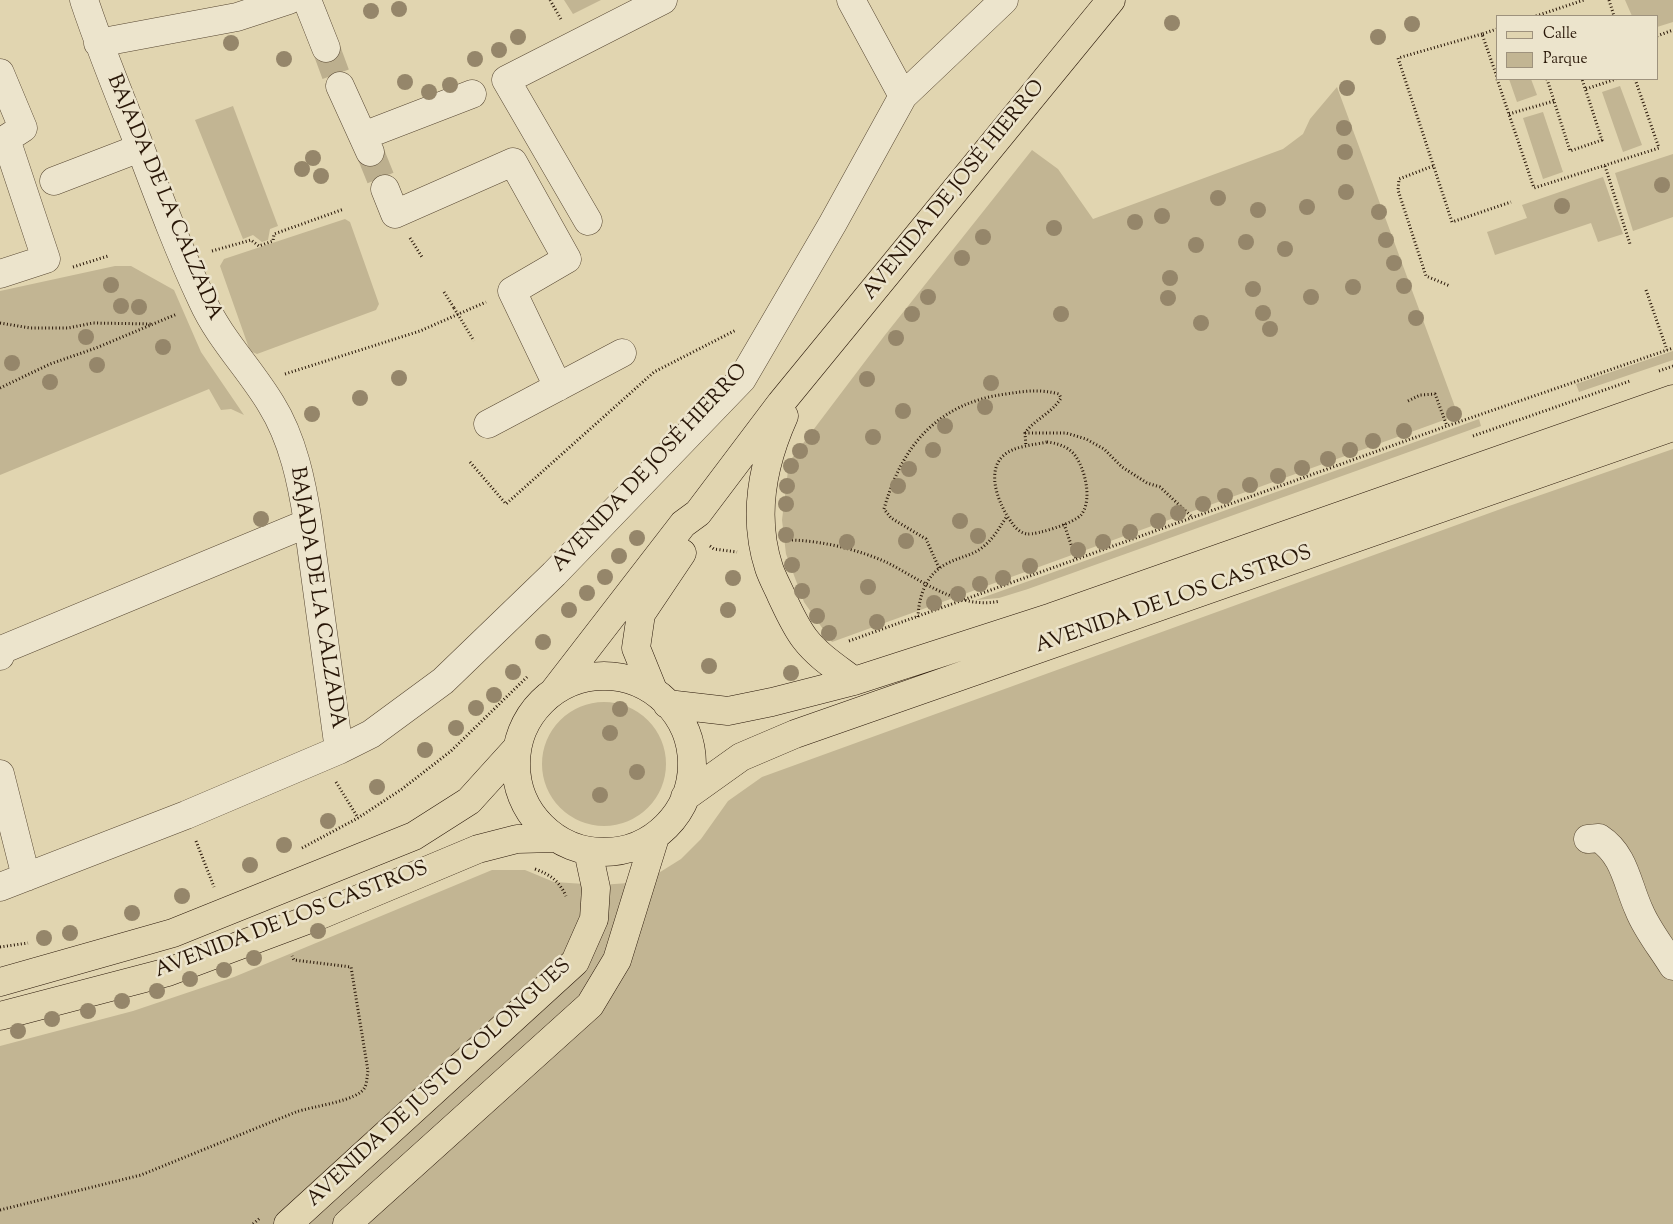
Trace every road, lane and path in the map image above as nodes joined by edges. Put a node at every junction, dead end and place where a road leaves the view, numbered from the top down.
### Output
1 (84, 0) edge
2 (289, 0) edge
3 (307, 0) edge
4 (550, 0) edge
5 (663, 0) edge
6 (851, 0) edge
7 (1004, 0) edge
8 (1111, 0) edge
9 (1584, 0) edge
10 (1609, 0) edge
11 (1539, 15) edge
12 (1614, 15) edge
13 (561, 21) dead end
14 (1496, 29) edge
15 (1673, 30) edge
16 (1482, 34) junction
17 (1658, 36) edge
18 (98, 43) junction
19 (326, 48) tunnel mouth
20 (0, 73) edge
21 (1496, 75) edge
22 (1498, 80) edge
23 (1547, 80) edge
24 (1582, 80) edge
25 (1613, 80) edge
26 (1635, 80) edge
27 (340, 86) tunnel mouth
28 (1586, 89) junction
29 (472, 94) dead end
30 (903, 96) junction
31 (1554, 101) junction
32 (1509, 114) junction
33 (140, 148) junction
34 (1433, 166) junction
35 (1605, 166) junction
36 (54, 181) dead end
37 (385, 189) tunnel mouth
38 (1511, 202) dead end
39 (344, 209) dead end
40 (588, 221) dead end
41 (1630, 244) dead end
42 (108, 256) dead end
43 (185, 258) junction
44 (88, 262) dead end
45 (0, 274) edge
46 (1450, 286) dead end
47 (1646, 290) dead end
48 (512, 291) junction
49 (444, 292) dead end
50 (202, 302) junction
51 (0, 323) edge
52 (156, 324) junction
53 (738, 329) dead end
54 (474, 341) dead end
55 (1673, 348) edge
56 (1667, 350) junction
57 (622, 353) dead end
58 (1673, 366) edge
59 (248, 372) junction
60 (1655, 372) dead end
61 (1638, 378) dead end
62 (800, 382) junction
63 (558, 387) junction
64 (0, 388) edge
65 (1673, 399) edge
66 (1408, 401) dead end
67 (488, 424) dead end
68 (1448, 426) junction
69 (1673, 427) edge
70 (1025, 433) junction
71 (1465, 439) dead end
72 (1026, 446) junction
73 (470, 462) dead end
74 (1007, 516) junction
75 (1192, 517) junction
76 (308, 523) junction
77 (696, 524) junction
78 (1064, 524) junction
79 (764, 548) junction
80 (1076, 559) junction
81 (939, 568) junction
82 (926, 583) junction
83 (1003, 600) dead end
84 (963, 601) junction
85 (918, 617) junction
86 (818, 652) junction
87 (0, 656) edge
88 (530, 675) dead end
89 (854, 681) junction
90 (554, 691) junction
91 (660, 697) junction
92 (517, 748) junction
93 (339, 750) junction
94 (0, 774) edge
95 (342, 796) dead end
96 (685, 797) junction
97 (655, 837) junction
98 (556, 838) junction
99 (1588, 839) dead end
100 (588, 851) junction
101 (207, 867) dead end
102 (533, 868) dead end
103 (26, 877) junction
104 (0, 887) edge
105 (216, 895) dead end
106 (566, 904) dead end
107 (294, 960) dead end
108 (1673, 966) edge
109 (1, 976) edge
110 (0, 1016) edge
111 (0, 1210) edge
112 (276, 1219) edge
113 (253, 1224) edge
114 (348, 1224) edge

1 - 18 street, BAJADA DE LA CALZADA
2 - 18 street
3 - 19 street
4 - 13 path
5 - 40 street
6 - 30 street
7 - 30 street, AVENIDA DE JOSÉ HIERRO
8 - 62 main road, AVENIDA DE JOSÉ HIERRO
9 - 11 path
10 - 12 path
14 - 16 path
15 - 17 path
16 - 21 path
16 - 34 path
18 - 33 street, BAJADA DE LA CALZADA
20 - 45 street
22 - 32 path
23 - 31 path
24 - 28 path
25 - 28 path
26 - 35 path
27 - 29 street
28 - 31 path
30 - 93 street, AVENIDA DE JOSÉ HIERRO
31 - 32 path
32 - 35 path
33 - 36 street
33 - 43 street, BAJADA DE LA CALZADA
34 - 38 path
34 - 46 path
35 - 41 path
37 - 48 street
39 - 43 path
42 - 44 path
43 - 50 street, BAJADA DE LA CALZADA
47 - 56 path
48 - 59 path
48 - 63 street
49 - 54 path, bridge
50 - 52 path
50 - 59 street, BAJADA DE LA CALZADA
51 - 52 path
52 - 64 path
53 - 73 path
55 - 56 path
56 - 68 path
57 - 63 street
58 - 60 path
59 - 76 street, BAJADA DE LA CALZADA
61 - 71 path
62 - 77 main road, AVENIDA DE JOSÉ HIERRO
62 - 79 main road, AVENIDA DE JOSÉ HIERRO
63 - 67 street
65 - 89 main road, AVENIDA DE LOS CASTROS
66 - 68 path
68 - 75 path
69 - 96 main road, AVENIDA DE LOS CASTROS
70 - 72 path
70 - 75 path
70 - 81 path
72 - 74 path
72 - 78 path
74 - 78 path
74 - 81 path
75 - 80 path
76 - 87 street
76 - 93 street, BAJADA DE LA CALZADA
77 - 79 path
77 - 90 main road, AVENIDA DE JOSÉ HIERRO
77 - 91 main road, AVENIDA DE JOSÉ HIERRO
78 - 80 path
79 - 82 path
79 - 86 main road, AVENIDA DE JOSÉ HIERRO
80 - 84 path
81 - 82 path
82 - 84 path
82 - 85 path
83 - 84 path
84 - 85 path
85 - 86 path
86 - 89 main road, AVENIDA DE JOSÉ HIERRO
88 - 95 path
89 - 91 main road, AVENIDA DE LOS CASTROS
90 - 91 main road
90 - 92 main road
91 - 96 main road
92 - 98 main road
92 - 109 main road, AVENIDA DE LOS CASTROS
93 - 103 street
94 - 103 street
96 - 97 main road
97 - 100 main road
97 - 114 main road, AVENIDA DE JUSTO COLONGUES
98 - 100 main road
98 - 110 main road, AVENIDA DE LOS CASTROS
99 - 108 street
100 - 112 main road, AVENIDA DE JUSTO COLONGUES
101 - 105 path
102 - 106 path
103 - 104 street
107 - 111 path
112 - 113 path

